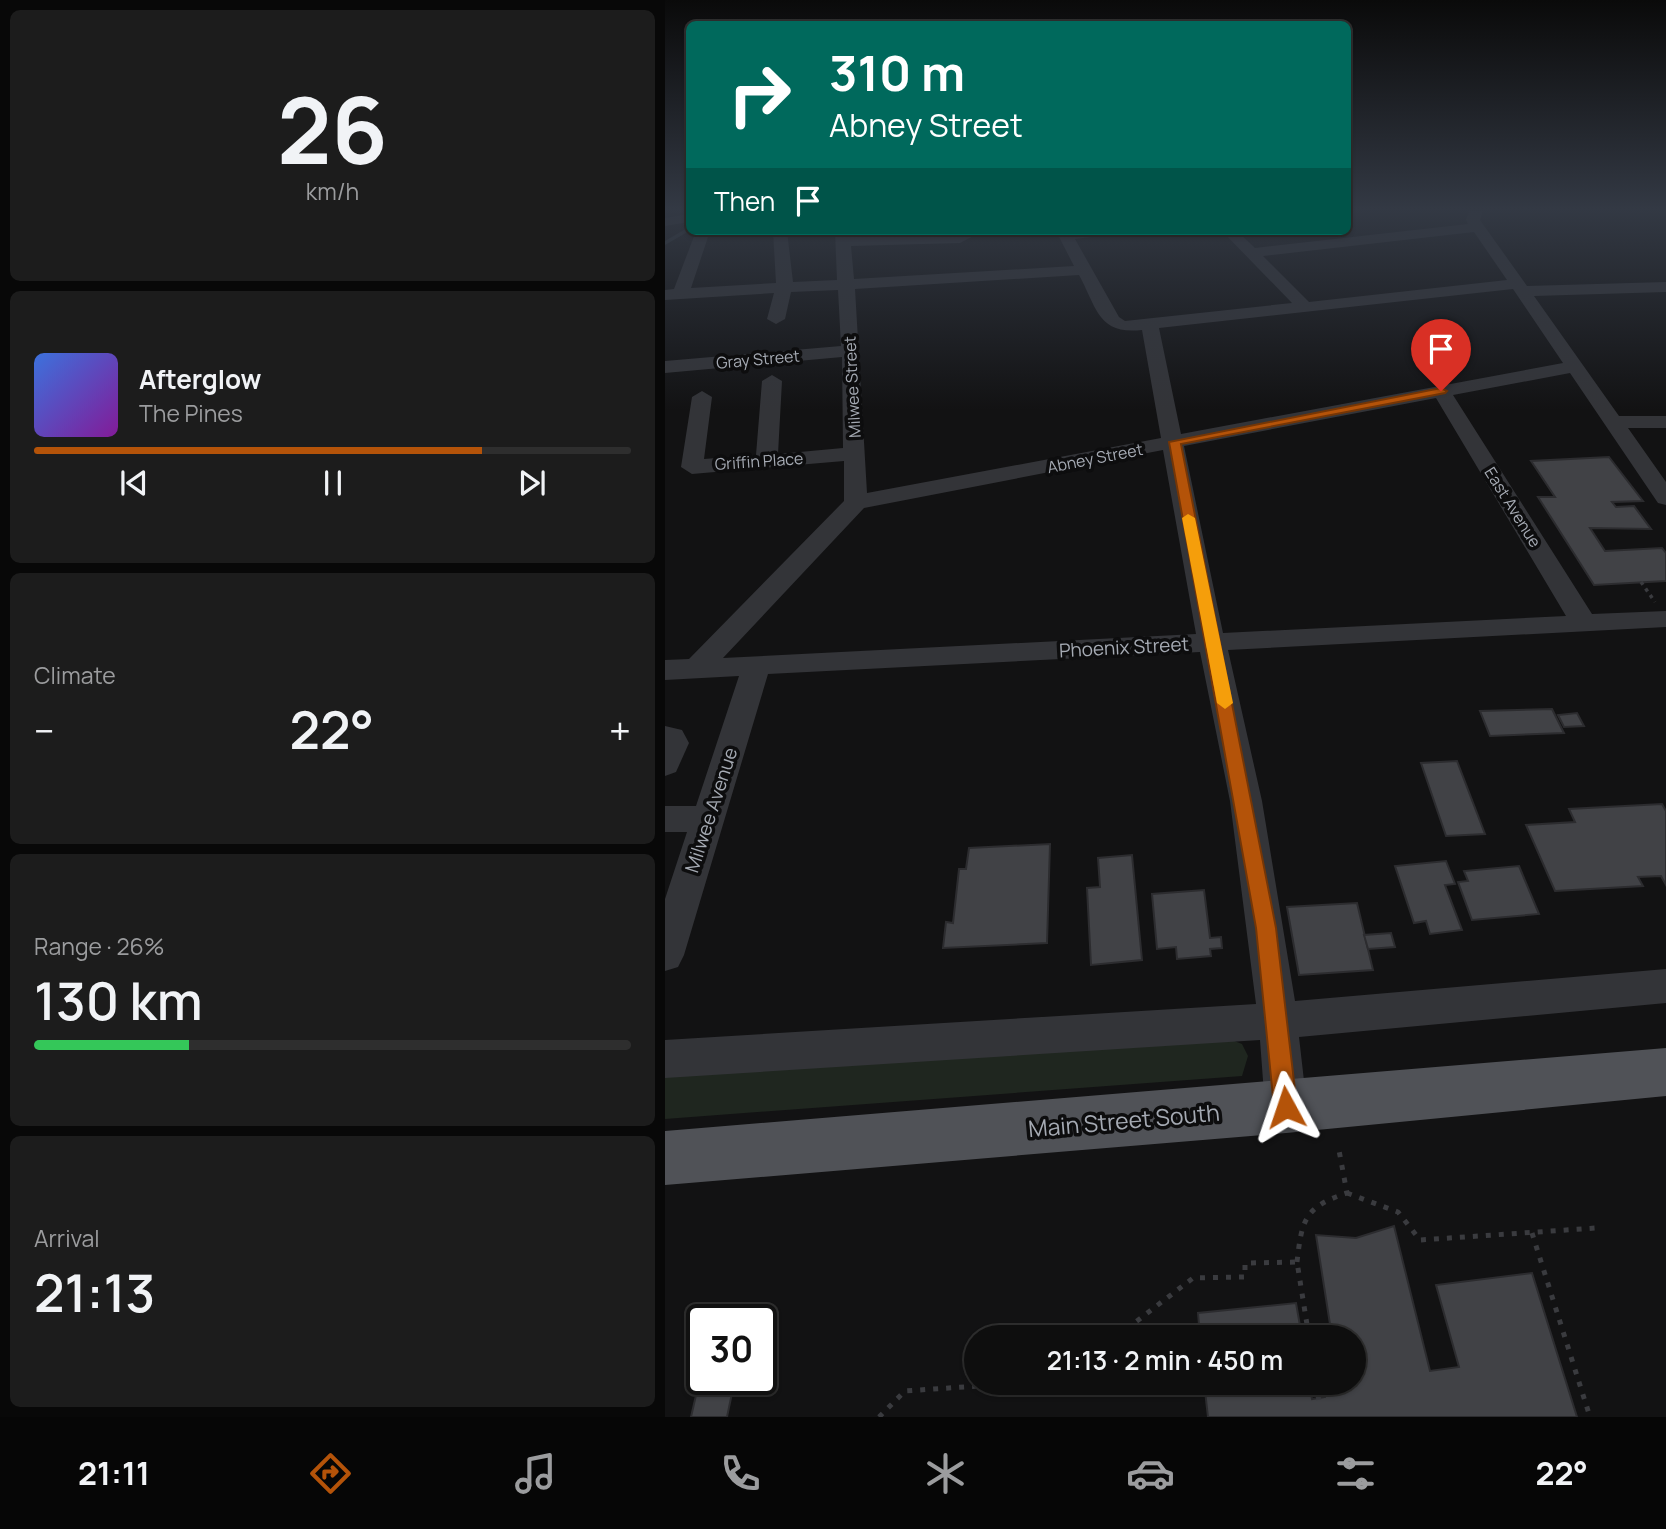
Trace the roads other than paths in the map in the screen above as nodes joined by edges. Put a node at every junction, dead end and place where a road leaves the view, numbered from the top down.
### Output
1 (688, 277) edge
2 (786, 277) edge
3 (846, 277) edge
4 (963, 277) edge
5 (1088, 277) edge
6 (1275, 277) edge
7 (1514, 277) edge
8 (846, 284) junction
9 (1521, 287) junction
10 (1666, 287) edge
11 (783, 288) junction
12 (672, 295) edge
13 (1307, 309) junction
14 (776, 319) dead end
15 (1150, 327) junction
16 (851, 351) junction
17 (1576, 366) junction
18 (665, 367) edge
19 (772, 381) dead end
20 (1441, 391) junction
21 (702, 397) dead end
22 (1614, 422) junction
23 (1666, 422) edge
24 (1175, 442) junction
25 (855, 454) junction
26 (773, 460) junction
27 (1666, 498) edge
28 (856, 502) junction
29 (1663, 614) edge
30 (1584, 623) junction
31 (1212, 642) junction
32 (757, 665) junction
33 (697, 668) junction
34 (665, 670) edge
35 (665, 737) edge
36 (665, 764) edge
37 (665, 819) edge
38 (708, 819) junction
39 (665, 955) edge
40 (1666, 986) edge
41 (1278, 1021) junction
42 (665, 1059) edge
43 (1666, 1072) edge
44 (1286, 1107) junction
45 (665, 1158) edge

1 - 12 street
2 - 11 street
3 - 8 street, Milwee Street
4 - 8 street
5 - 15 street
6 - 13 street
7 - 9 street
8 - 11 street
8 - 16 street, Milwee Street
9 - 10 street
9 - 13 street
9 - 17 street
11 - 12 street
11 - 14 street
13 - 15 street
15 - 24 street
16 - 18 street, Gray Street
16 - 25 street, Milwee Street
17 - 20 street, Abney Street
17 - 22 street
19 - 26 street
20 - 24 street, Abney Street
20 - 30 street, East Avenue
21 - 26 street, Griffin Place
22 - 23 street
22 - 27 street
24 - 28 street, Abney Street
24 - 31 street
25 - 26 street, Griffin Place
25 - 28 street, Milwee Street
28 - 33 street
29 - 30 street, Phoenix Street
30 - 31 street, Phoenix Street
31 - 32 street, Phoenix Street
31 - 41 street
32 - 33 street, Phoenix Street
32 - 38 street, Milwee Avenue
33 - 34 street, Phoenix Street
35 - 36 street
37 - 38 street
38 - 39 street, Milwee Avenue
40 - 41 street
41 - 42 street
41 - 44 street
43 - 44 main road, Main Street South
44 - 45 main road, Main Street South

